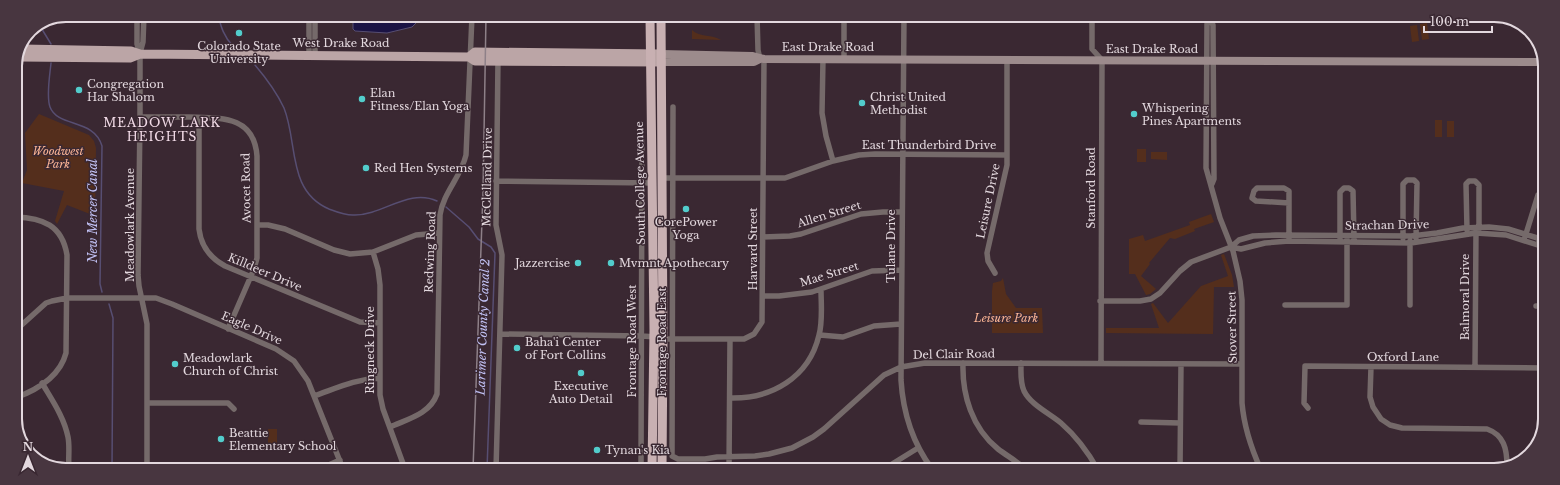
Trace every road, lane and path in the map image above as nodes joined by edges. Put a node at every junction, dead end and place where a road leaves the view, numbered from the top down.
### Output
1 (137, 22) edge
2 (144, 22) edge
3 (315, 22) edge
4 (472, 22) edge
5 (650, 22) edge
6 (661, 22) edge
7 (758, 22) edge
8 (844, 22) edge
9 (904, 22) edge
10 (1092, 22) edge
11 (1208, 22) edge
12 (25, 49) edge
13 (76, 50) junction
14 (140, 54) junction
15 (312, 55) junction
16 (23, 57) edge
17 (469, 57) junction
18 (498, 57) junction
19 (571, 57) junction
20 (61, 58) junction
21 (650, 58) junction
22 (661, 58) junction
23 (762, 59) junction
24 (823, 59) junction
25 (844, 59) junction
26 (904, 60) junction
27 (1008, 60) junction
28 (1102, 60) junction
29 (1210, 61) junction
30 (1538, 62) edge
31 (673, 107) dead end
32 (140, 117) junction
33 (199, 118) junction
34 (642, 141) dead end
35 (652, 147) junction
36 (902, 154) junction
37 (1007, 155) junction
38 (833, 161) junction
39 (668, 178) junction
40 (763, 179) junction
41 (496, 181) junction
42 (642, 182) junction
43 (652, 183) junction
44 (1538, 195) edge
45 (1289, 202) junction
46 (901, 212) junction
47 (22, 217) edge
48 (663, 219) junction
49 (257, 225) junction
50 (1466, 227) junction
51 (1477, 227) junction
52 (439, 233) junction
53 (1477, 233) junction
54 (1467, 234) junction
55 (1526, 234) junction
56 (1289, 235) junction
57 (1340, 236) junction
58 (1350, 236) junction
59 (1403, 236) junction
60 (1413, 236) junction
61 (763, 237) junction
62 (1538, 238) edge
63 (1524, 240) junction
64 (1289, 241) junction
65 (1340, 242) junction
66 (1347, 242) junction
67 (1354, 243) junction
68 (1402, 243) junction
69 (1413, 243) junction
70 (1537, 244) edge
71 (1231, 247) junction
72 (373, 252) junction
73 (901, 270) junction
74 (995, 273) dead end
75 (251, 277) junction
76 (821, 289) junction
77 (763, 296) junction
78 (66, 298) junction
79 (142, 298) junction
80 (1100, 301) junction
81 (1285, 305) dead end
82 (1410, 305) dead end
83 (380, 323) junction
84 (901, 324) junction
85 (22, 325) edge
86 (228, 329) junction
87 (500, 334) junction
88 (820, 335) junction
89 (642, 336) junction
90 (654, 337) junction
91 (668, 339) junction
92 (730, 339) junction
93 (963, 363) junction
94 (1021, 363) junction
95 (1100, 363) junction
96 (1181, 364) junction
97 (1242, 364) junction
98 (901, 367) junction
99 (1370, 367) junction
100 (1475, 367) junction
101 (1538, 368) edge
102 (380, 378) junction
103 (42, 384) junction
104 (22, 394) edge
105 (314, 396) junction
106 (730, 398) junction
107 (148, 403) junction
108 (1308, 408) dead end
109 (234, 409) dead end
110 (1141, 422) dead end
111 (1180, 423) junction
112 (390, 428) junction
113 (918, 448) junction
114 (672, 456) joint
115 (729, 457) junction
116 (340, 460) junction
117 (1507, 461) edge
118 (69, 463) edge
119 (147, 463) edge
120 (333, 463) edge
121 (341, 463) edge
122 (403, 463) edge
123 (496, 463) edge
124 (641, 463) edge
125 (652, 463) edge
126 (662, 463) edge
127 (729, 463) edge
128 (894, 463) edge
129 (928, 463) edge
130 (1018, 463) edge
131 (1094, 463) edge
132 (1180, 463) edge
133 (1258, 463) edge

1 - 14 street
2 - 14 street
3 - 15 street
4 - 17 street, Redwing Road
5 - 21 highway, South College Avenue
6 - 22 highway, South College Avenue
7 - 23 street, Harvard Street
8 - 25 street
9 - 26 street, Tulane Drive
10 - 28 street
11 - 29 street, Stover Street
12 - 13 main road, West Drake Road
13 - 14 main road, West Drake Road
13 - 20 main road
14 - 15 main road, West Drake Road
14 - 20 main road, West Drake Road
14 - 32 street, Meadowlark Avenue
15 - 17 main road, West Drake Road
16 - 20 main road, West Drake Road
17 - 18 main road, West Drake Road
17 - 52 street, Redwing Road
18 - 19 main road, West Drake Road
18 - 19 main road, West Drake Road
18 - 41 street, McClelland Drive
19 - 21 main road, West Drake Road
19 - 21 main road, West Drake Road
21 - 22 main road, East Drake Road
21 - 35 highway, South College Avenue
22 - 23 main road, East Drake Road
22 - 39 highway, South College Avenue
23 - 24 main road, East Drake Road
23 - 40 street, Harvard Street
24 - 25 main road, East Drake Road
24 - 38 street
25 - 26 main road, East Drake Road
26 - 27 main road, East Drake Road
26 - 36 street, Tulane Drive
27 - 28 main road, East Drake Road
27 - 37 street, Leisure Drive
28 - 29 main road, East Drake Road
28 - 80 street, Stanford Road
29 - 30 main road, East Drake Road
29 - 71 street, Stover Street
31 - 39 street, Frontage Road East
32 - 33 street, Avocet Road
32 - 79 street, Meadowlark Avenue
33 - 49 street, Avocet Road
33 - 75 street, Killdeer Drive
34 - 42 street, Frontage Road West
35 - 39 highway
35 - 43 highway, South College Avenue
36 - 37 street, East Thunderbird Drive
36 - 38 street, East Thunderbird Drive
36 - 46 street, Tulane Drive
37 - 74 street, Leisure Drive
38 - 40 street, East Thunderbird Drive
39 - 40 street, East Thunderbird Drive
39 - 48 highway, South College Avenue
39 - 91 street, Frontage Road East
40 - 61 street, Harvard Street
41 - 42 street
41 - 87 street, McClelland Drive
42 - 43 street
42 - 89 street, Frontage Road West
43 - 48 highway
43 - 90 highway, South College Avenue
44 - 55 street
45 - 45 street
45 - 56 street
46 - 61 street, Allen Street
46 - 73 street, Tulane Drive
47 - 78 street
48 - 91 highway, South College Avenue
49 - 72 street
49 - 75 street, Avocet Road
50 - 51 street, Strachan Drive
50 - 51 street, Balmoral Drive
50 - 54 street
50 - 60 street, Strachan Drive
51 - 53 street, Balmoral Drive
51 - 55 street, Strachan Drive
52 - 72 street
52 - 112 street, Redwing Road
53 - 54 street, Strachan Drive
53 - 63 street, Strachan Drive
53 - 100 street, Balmoral Drive
54 - 69 street, Strachan Drive
55 - 62 street, Strachan Drive
55 - 63 street
56 - 57 street, Strachan Drive
56 - 64 street
56 - 71 street, Strachan Drive
57 - 58 street, Strachan Drive
57 - 58 street
57 - 65 street
58 - 59 street, Strachan Drive
58 - 66 street
58 - 67 street
59 - 60 street, Strachan Drive
59 - 60 street
59 - 68 street
60 - 69 street
61 - 77 street, Harvard Street
63 - 70 street, Strachan Drive
64 - 65 street, Strachan Drive
64 - 71 street, Strachan Drive
65 - 66 street, Strachan Drive
66 - 67 street, Strachan Drive
66 - 81 street
67 - 68 street, Strachan Drive
68 - 69 street, Strachan Drive
69 - 82 street
71 - 80 street, Strachan Drive
71 - 97 street, Stover Street
72 - 83 street, Ringneck Drive
73 - 76 street, Mae Street
73 - 84 street, Tulane Drive
75 - 83 street, Killdeer Drive
75 - 86 street, Avocet Road
76 - 77 street, Mae Street
76 - 88 street
77 - 92 street, Harvard Street
78 - 79 street, Eagle Drive
78 - 85 street, Eagle Drive
78 - 103 street
79 - 86 street, Eagle Drive
79 - 107 street, Meadowlark Avenue
80 - 95 street, Stanford Road
83 - 102 street, Ringneck Drive
84 - 88 street
84 - 98 street, Tulane Drive
86 - 105 street, Eagle Drive
87 - 89 street, Harvard Street
87 - 123 street, McClelland Drive
88 - 106 street
89 - 90 street, Harvard Street
89 - 124 street, Frontage Road West
90 - 91 street, Harvard Street
90 - 125 highway, South College Avenue
91 - 92 street, Harvard Street
91 - 114 street, Frontage Road East
91 - 126 highway, South College Avenue
92 - 106 street
93 - 94 street, Del Clair Road
93 - 98 street, Del Clair Road
93 - 130 street
94 - 95 street, Del Clair Road
94 - 131 street
95 - 96 street, Del Clair Road
96 - 97 street, Del Clair Road
96 - 111 street
97 - 133 street, Stover Street
98 - 113 street, Tulane Drive
98 - 115 street, Del Clair Road
99 - 100 street, Oxford Lane
99 - 108 street, Oxford Lane
99 - 117 street
100 - 101 street, Oxford Lane
102 - 105 street
102 - 112 street, Ringneck Drive
103 - 104 street
103 - 118 street
105 - 116 street, Eagle Drive
106 - 115 street
107 - 109 street
107 - 119 street, Meadowlark Avenue
110 - 111 street
111 - 132 street
112 - 122 street, Ringneck Drive
113 - 128 street
113 - 129 street, Tulane Drive
114 - 115 street, Del Clair Road
115 - 127 street
116 - 120 street
116 - 121 street, Eagle Drive

